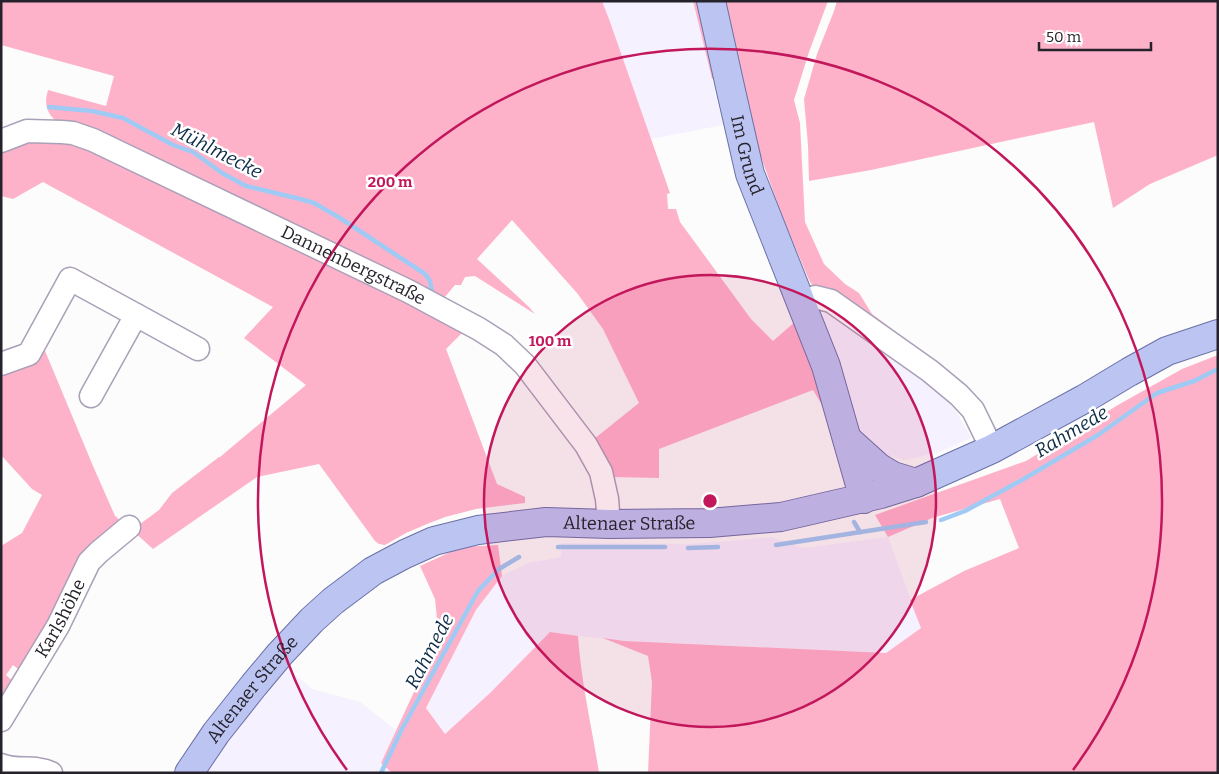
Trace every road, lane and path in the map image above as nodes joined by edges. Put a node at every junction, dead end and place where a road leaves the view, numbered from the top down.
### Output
1 (712, 1) edge
2 (1, 141) edge
3 (801, 302) junction
4 (136, 315) junction
5 (1218, 334) edge
6 (198, 348) dead end
7 (1, 364) edge
8 (91, 396) dead end
9 (848, 440) junction
10 (992, 448) junction
11 (916, 483) junction
12 (864, 499) junction
13 (609, 524) junction
14 (129, 527) dead end
15 (1, 720) edge
16 (1, 765) edge
17 (51, 773) edge
18 (189, 773) edge

1 - 3 main road, Im Grund
2 - 13 street, Dannenbergstraße
3 - 9 main road, Im Grund
3 - 10 street
4 - 6 street
4 - 7 street
4 - 8 street
5 - 10 main road, Altenaer Straße
9 - 11 main road
9 - 12 main road, Im Grund
10 - 11 main road, Altenaer Straße
11 - 12 main road, Altenaer Straße
12 - 13 main road, Altenaer Straße
13 - 18 main road, Altenaer Straße
14 - 15 street, Karlshöhe
16 - 17 street

